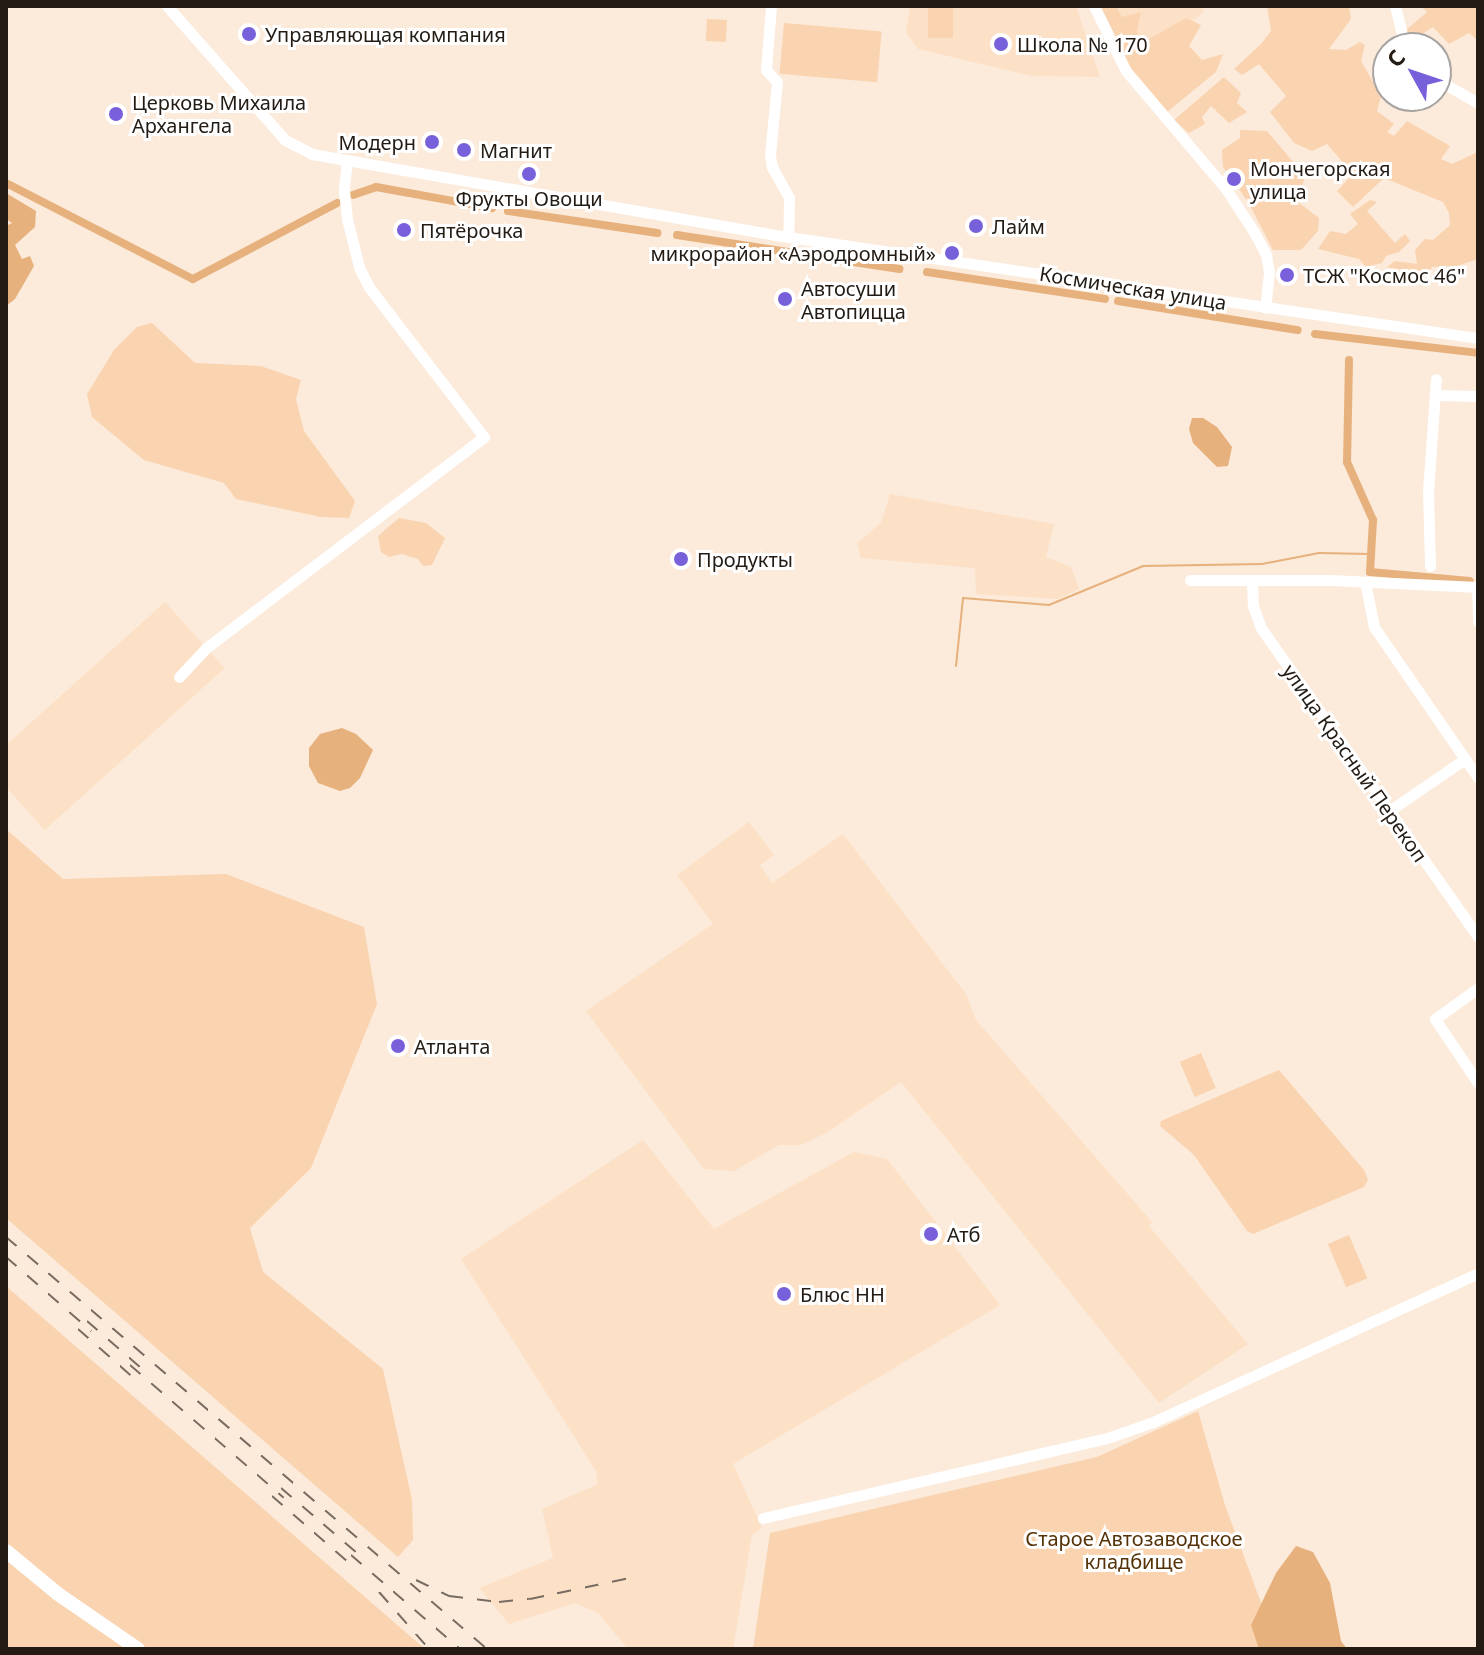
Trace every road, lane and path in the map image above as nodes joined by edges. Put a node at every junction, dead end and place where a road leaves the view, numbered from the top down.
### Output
1 (167, 6) edge
2 (771, 6) edge
3 (1094, 6) edge
4 (1395, 6) edge
5 (1401, 32) edge
6 (1452, 88) edge
7 (1478, 103) edge
8 (347, 161) junction
9 (788, 237) junction
10 (1265, 308) junction
11 (1478, 338) edge
12 (1436, 379) dead end
13 (1435, 395) junction
14 (1478, 396) edge
15 (1430, 566) dead end
16 (1190, 580) dead end
17 (1252, 581) junction
18 (1365, 582) junction
19 (1477, 587) edge
20 (1478, 622) edge
21 (179, 677) dead end
22 (1465, 759) junction
23 (1478, 778) edge
24 (1389, 811) junction
25 (1478, 937) edge
26 (1478, 988) edge
27 (1478, 1083) edge
28 (1478, 1273) edge
29 (763, 1518) dead end
30 (6, 1551) edge
31 (138, 1649) edge

1 - 8 street
2 - 9 street
3 - 10 street
4 - 5 street
6 - 7 street
8 - 9 street, Космическая улица
8 - 21 street
9 - 10 street, Космическая улица
10 - 11 street, Космическая улица
12 - 13 street
13 - 14 street
13 - 15 street
16 - 17 street
17 - 18 street
17 - 24 street, улица Красный Перекоп
18 - 19 street
18 - 22 street
19 - 20 street
22 - 23 street
22 - 24 street
24 - 25 street, улица Красный Перекоп
26 - 27 street
28 - 29 street
30 - 31 main road

